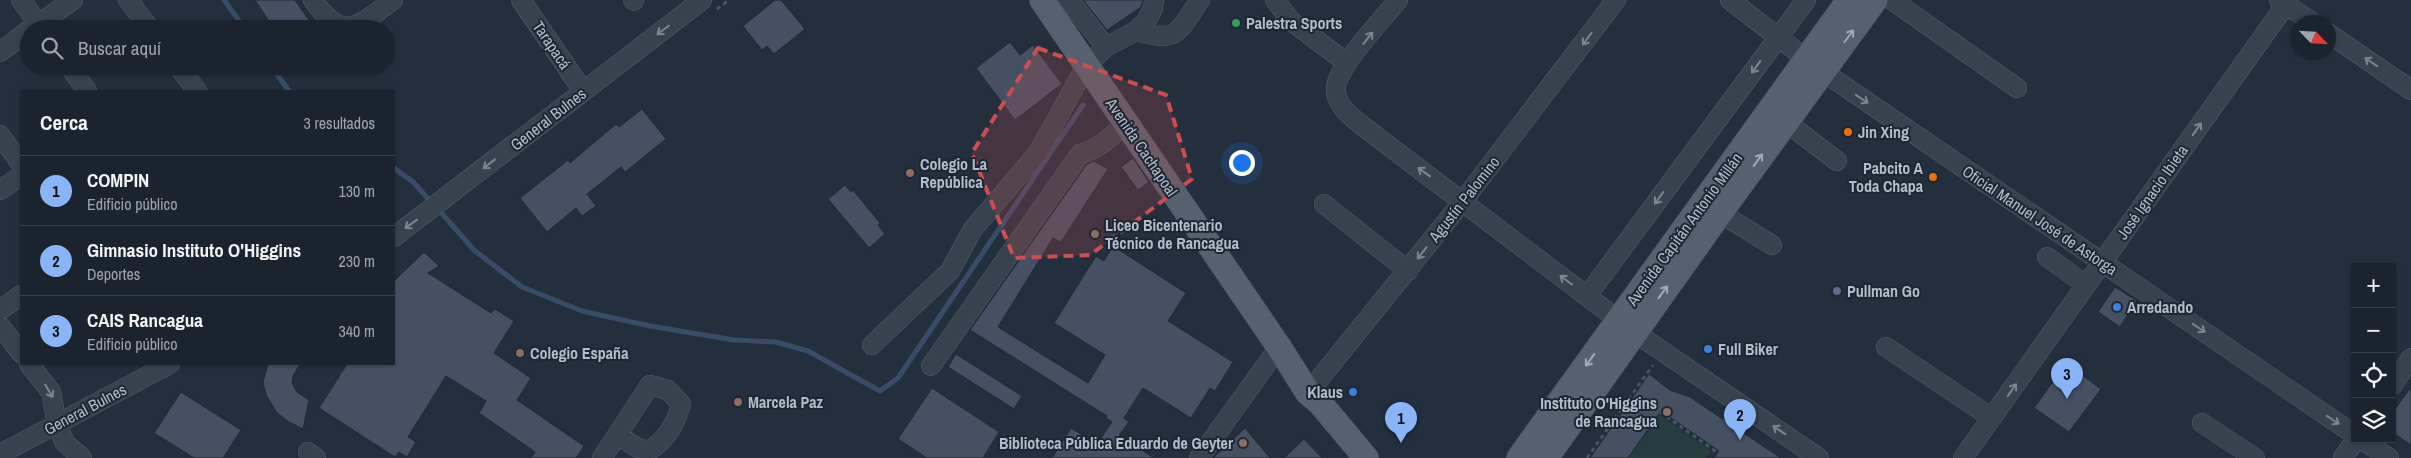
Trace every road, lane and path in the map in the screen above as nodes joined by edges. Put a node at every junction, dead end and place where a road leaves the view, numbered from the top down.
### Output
1 (21, 0) edge
2 (73, 0) edge
3 (128, 0) edge
4 (313, 0) edge
5 (393, 0) edge
6 (520, 0) edge
7 (702, 0) edge
8 (1042, 0) edge
9 (1069, 0) edge
10 (1154, 0) edge
11 (1200, 0) edge
12 (1275, 0) edge
13 (1398, 0) edge
14 (1616, 0) edge
15 (1730, 0) edge
16 (1806, 0) edge
17 (1849, 0) edge
18 (1875, 0) edge
19 (1892, 0) edge
20 (2285, 1) edge
21 (2303, 15) edge
22 (31, 20) edge
23 (46, 20) edge
24 (143, 20) edge
25 (328, 20) edge
26 (365, 20) edge
27 (1136, 31) junction
28 (20, 38) edge
29 (1777, 38) junction
30 (2336, 38) edge
31 (1106, 47) junction
32 (0, 52) edge
33 (1347, 63) junction
34 (1814, 65) junction
35 (1086, 66) junction
36 (75, 75) edge
37 (185, 75) edge
38 (2017, 88) dead end
39 (86, 90) edge
40 (196, 90) edge
41 (2411, 90) edge
42 (583, 91) junction
43 (1786, 122) junction
44 (1126, 123) junction
45 (0, 135) edge
46 (1837, 161) dead end
47 (20, 163) edge
48 (20, 177) edge
49 (0, 190) edge
50 (1463, 201) junction
51 (1324, 204) dead end
52 (1720, 213) junction
53 (395, 236) edge
54 (1772, 246) dead end
55 (2047, 258) dead end
56 (2102, 262) junction
57 (1408, 271) junction
58 (2086, 284) junction
59 (20, 296) edge
60 (1587, 296) junction
61 (0, 310) edge
62 (0, 326) edge
63 (1626, 326) junction
64 (872, 346) dead end
65 (1279, 347) junction
66 (1886, 347) dead end
67 (1663, 352) junction
68 (20, 353) edge
69 (2411, 358) edge
70 (30, 365) edge
71 (168, 365) edge
72 (931, 366) dead end
73 (2396, 380) edge
74 (1308, 393) junction
75 (1660, 412) dead end
76 (1992, 418) junction
77 (57, 424) junction
78 (2202, 424) dead end
79 (2351, 432) edge
80 (617, 435) dead end
81 (2353, 443) edge
82 (2367, 443) edge
83 (1718, 453) dead end
84 (0, 454) edge
85 (82, 458) edge
86 (602, 458) edge
87 (1199, 458) edge
88 (1346, 458) edge
89 (1366, 458) edge
90 (1519, 458) edge
91 (1546, 458) edge
92 (1587, 458) edge
93 (1819, 458) edge
94 (1963, 458) edge
95 (2255, 458) edge
96 (2343, 458) edge
97 (2389, 458) edge

1 - 22 street
2 - 23 street
3 - 24 street
4 - 25 street
5 - 26 street
6 - 42 street, Tarapacá
7 -> 42 street, General Bulnes
8 - 35 main road, Avenida Cachapoal
9 - 31 street
10 - 27 street
11 - 27 street
12 - 33 street
33 -> 13 street
14 -> 50 street, Agustín Palomino
15 - 29 street, Oficial Manuel José de Astorga
16 - 29 street
17 - 34 main road, Avenida Capitán Antonio Millán
34 -> 18 main road, Avenida Capitán Antonio Millán
19 - 38 street
20 - 21 street
56 -> 20 street, José Ignacio Ibieta
27 - 31 street
28 - 32 street
29 - 34 street, Oficial Manuel José de Astorga
29 -> 60 street
41 -> 30 street
31 - 35 street
50 -> 33 street
34 - 43 main road, Avenida Capitán Antonio Millán
34 -> 56 street, Oficial Manuel José de Astorga
34 - 63 main road, Avenida Capitán Antonio Millán
35 - 44 main road, Avenida Cachapoal
35 - 64 street
36 - 39 street
37 - 40 street
42 -> 53 street, General Bulnes
43 - 46 street
52 -> 43 main road, Avenida Capitán Antonio Millán
44 - 65 main road, Avenida Cachapoal
44 - 72 street
45 - 47 street
48 - 49 street
50 -> 57 street, Agustín Palomino
60 -> 50 street
51 - 57 street
52 - 54 street
63 -> 52 main road, Avenida Capitán Antonio Millán
55 - 58 street
56 - 58 street, José Ignacio Ibieta
56 -> 79 street, Oficial Manuel José de Astorga
57 - 74 street, Agustín Palomino
76 -> 58 street, José Ignacio Ibieta
59 - 61 street
60 - 63 street
62 - 68 street
63 - 67 street
63 -> 90 main road, Avenida Capitán Antonio Millán
63 - 91 main road, Avenida Capitán Antonio Millán
65 - 74 main road, Avenida Cachapoal
65 - 87 street
66 - 76 street
67 - 92 path
93 -> 67 street
69 - 73 street
70 -> 77 street
71 - 77 street, General Bulnes
74 - 88 main road, Avenida Cachapoal
74 - 89 main road, Avenida Cachapoal
75 - 83 path
76 - 94 street, José Ignacio Ibieta
77 - 84 street, General Bulnes
77 - 85 street
78 - 95 street
80 - 86 street
81 - 96 street
82 - 97 street

